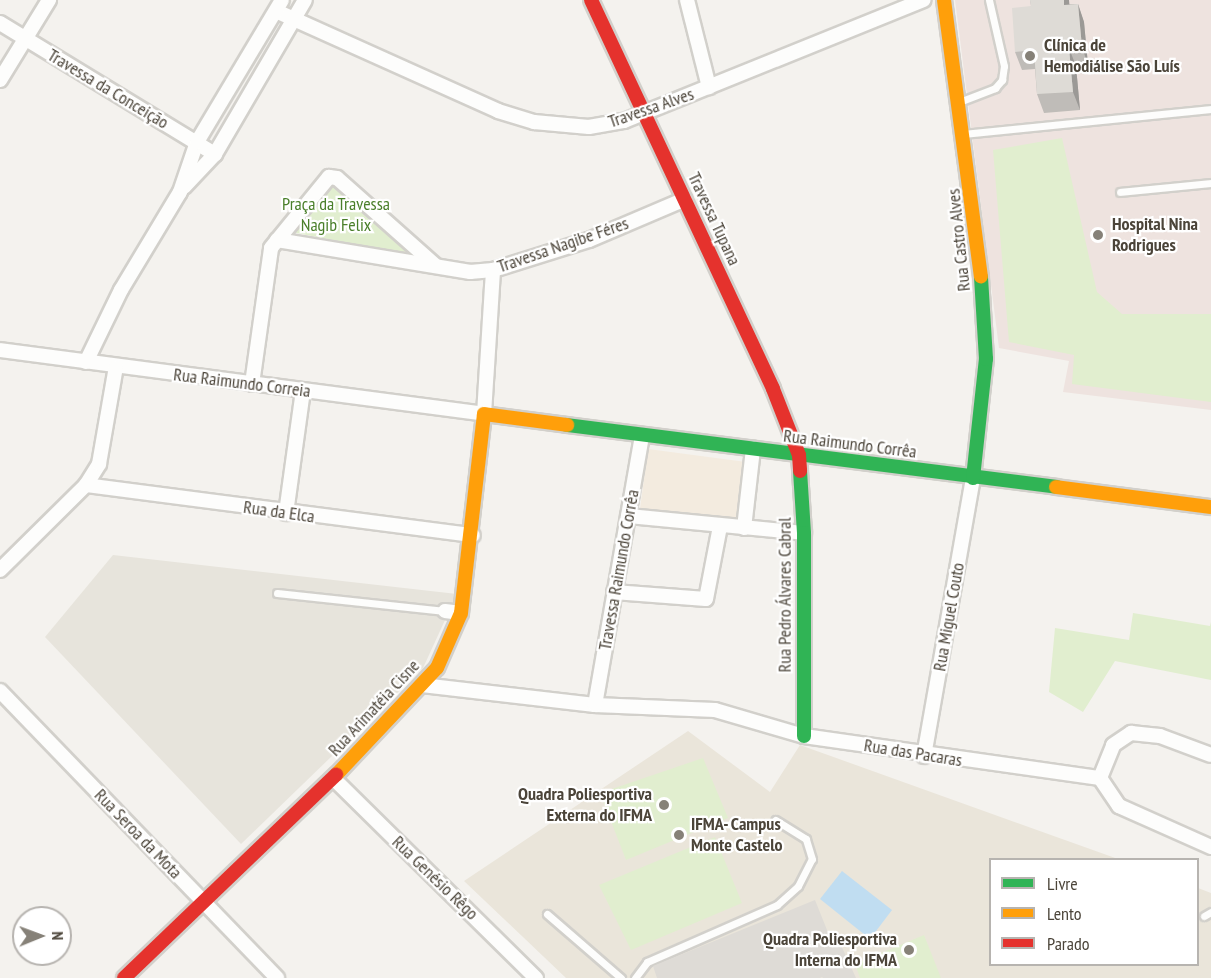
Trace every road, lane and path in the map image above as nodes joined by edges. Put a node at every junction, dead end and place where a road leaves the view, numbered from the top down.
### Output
1 (49, 0) edge
2 (305, 0) edge
3 (591, 0) edge
4 (687, 0) edge
5 (924, 0) edge
6 (944, 0) edge
7 (989, 0) edge
8 (279, 6) edge
9 (293, 20) junction
10 (0, 23) edge
11 (24, 38) junction
12 (0, 80) edge
13 (709, 87) junction
14 (959, 102) junction
15 (1211, 109) edge
16 (645, 112) junction
17 (964, 134) junction
18 (197, 142) junction
19 (216, 154) junction
20 (1211, 183) edge
21 (180, 192) junction
22 (1120, 192) dead end
23 (685, 199) junction
24 (277, 240) junction
25 (437, 266) junction
26 (493, 270) junction
27 (0, 350) edge
28 (86, 362) junction
29 (116, 367) junction
30 (252, 384) junction
31 (303, 391) junction
32 (484, 414) junction
33 (642, 435) junction
34 (753, 449) junction
35 (799, 455) junction
36 (973, 478) junction
37 (86, 485) junction
38 (1211, 507) edge
39 (286, 513) junction
40 (628, 516) junction
41 (720, 526) junction
42 (744, 528) junction
43 (804, 533) junction
44 (473, 536) junction
45 (0, 570) edge
46 (614, 592) junction
47 (277, 593) dead end
48 (445, 611) joint
49 (461, 613) junction
50 (422, 685) junction
51 (0, 691) edge
52 (595, 705) junction
53 (804, 736) junction
54 (1211, 755) edge
55 (924, 756) junction
56 (333, 778) junction
57 (1100, 778) junction
58 (776, 820) dead end
59 (1211, 846) edge
60 (204, 903) junction
61 (547, 914) dead end
62 (124, 978) edge
63 (277, 978) edge
64 (536, 978) edge
65 (621, 978) edge
66 (635, 978) edge

1 - 11 street
2 - 9 street
3 - 16 street, Travessa Tupana
4 - 13 street
5 - 13 street, Travessa Alves
6 - 14 street, Rua Castro Alves
7 - 14 lane
8 - 9 street, Travessa Alves
8 - 18 street
9 - 16 street, Travessa Alves
9 - 19 street
10 - 11 street, Travessa da Conceição
11 - 12 street
11 - 18 street, Travessa da Conceição
13 - 16 street, Travessa Alves
14 - 17 street, Rua Castro Alves
15 - 17 lane
16 - 23 street, Travessa Tupana
17 - 36 street, Rua Castro Alves
18 - 19 street, Travessa da Conceição
18 - 21 street
19 - 21 street
20 - 22 lane
21 - 28 street
23 - 26 street, Travessa Nagibe Féres
23 - 35 street, Travessa Tupana
24 - 25 street, Travessa Nagibe Féres
24 - 25 street
24 - 30 street
25 - 26 street, Travessa Nagibe Féres
26 - 32 street, Rua Arimatéia Cisne
27 - 28 street, Rua Raimundo Correia
28 - 29 street, Rua Raimundo Correia
29 - 30 street, Rua Raimundo Correia
29 - 37 street
30 - 31 street, Rua Raimundo Correia
31 - 32 street, Rua Raimundo Correia
31 - 39 street
32 - 33 street, Rua Raimundo Corrêa
32 - 44 street, Rua Arimatéia Cisne
33 - 34 street, Rua Raimundo Corrêa
33 - 40 street, Travessa Raimundo Corrêa
34 - 35 street, Rua Raimundo Corrêa
34 - 42 street
35 - 36 street, Rua Raimundo Corrêa
35 - 43 street, Rua Pedro Álvares Cabral
36 - 38 street, Rua Raimundo Corrêa
36 - 55 street, Rua Miguel Couto
37 - 39 street, Rua da Elca
37 - 45 street
39 - 44 street, Rua da Elca
40 - 41 street
40 - 46 street, Travessa Raimundo Corrêa
41 - 42 street
41 - 46 street
42 - 43 street
43 - 53 street, Rua Pedro Álvares Cabral
44 - 49 street, Rua Arimatéia Cisne
46 - 52 street, Travessa Raimundo Corrêa
47 - 48 lane
48 - 49 street
49 - 50 street, Rua Arimatéia Cisne
50 - 52 street, Rua das Pacaras
50 - 56 street, Rua Arimatéia Cisne
51 - 60 street, Rua Seroa da Mota
52 - 53 street, Rua das Pacaras
53 - 55 street, Rua das Pacaras
54 - 57 street
55 - 57 street, Rua das Pacaras
56 - 60 street, Rua Arimatéia Cisne
56 - 64 street, Rua Genésio Rêgo
57 - 59 street
58 - 66 lane
60 - 62 street, Rua Arimatéia Cisne
60 - 63 street, Rua Seroa da Mota
61 - 65 lane

